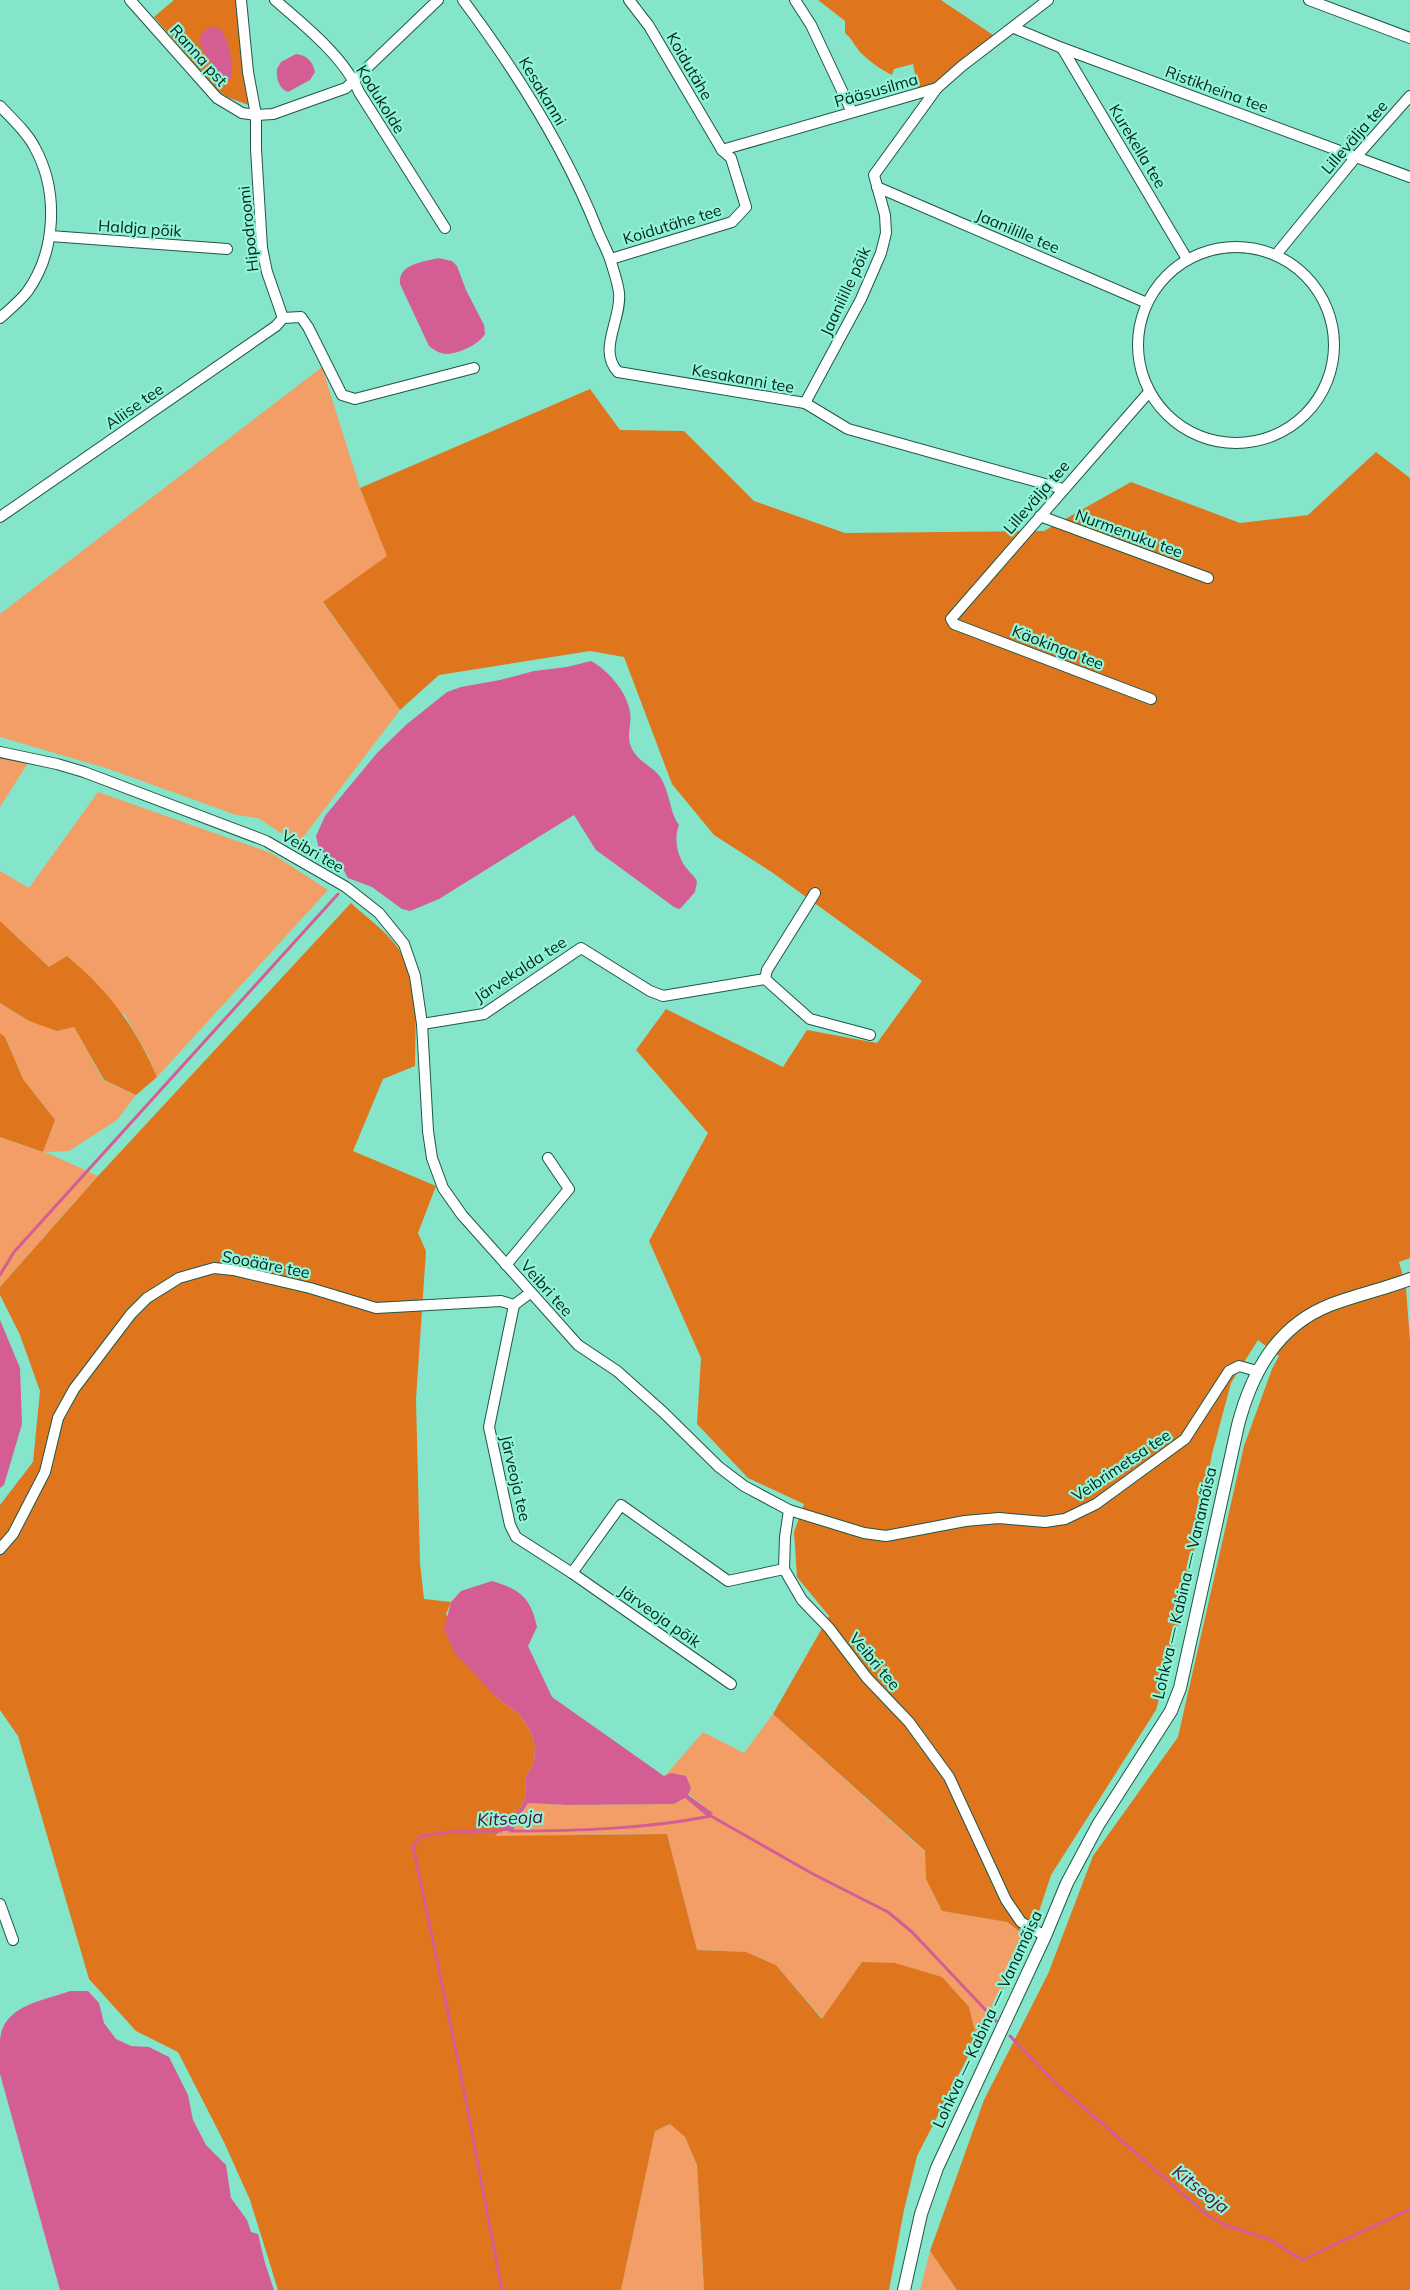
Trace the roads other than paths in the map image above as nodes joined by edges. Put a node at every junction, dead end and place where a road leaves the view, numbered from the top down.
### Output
1 (130, 0) edge
2 (241, 0) edge
3 (275, 0) edge
4 (438, 0) edge
5 (463, 0) edge
6 (629, 0) edge
7 (795, 0) edge
8 (1048, 0) edge
9 (1309, 0) edge
10 (1014, 28) junction
11 (1410, 38) edge
12 (1062, 48) junction
13 (354, 81) junction
14 (937, 88) junction
15 (1410, 96) edge
16 (0, 106) edge
17 (852, 112) junction
18 (256, 115) junction
19 (722, 150) junction
20 (1355, 158) junction
21 (1410, 177) edge
22 (877, 187) junction
23 (586, 203) joint
24 (445, 228) dead end
25 (50, 236) junction
26 (228, 249) dead end
27 (1278, 256) junction
28 (611, 259) junction
29 (1188, 259) junction
30 (1147, 303) junction
31 (0, 318) edge
32 (284, 318) junction
33 (474, 368) dead end
34 (1149, 392) junction
35 (806, 403) junction
36 (1063, 489) junction
37 (1040, 516) junction
38 (0, 517) edge
39 (1209, 578) dead end
40 (954, 624) joint
41 (1151, 699) dead end
42 (0, 752) edge
43 (815, 893) dead end
44 (765, 979) junction
45 (422, 1024) junction
46 (870, 1035) dead end
47 (548, 1158) dead end
48 (506, 1265) junction
49 (1410, 1279) edge
50 (530, 1293) junction
51 (514, 1305) junction
52 (1257, 1371) junction
53 (789, 1510) junction
54 (0, 1549) edge
55 (784, 1569) junction
56 (572, 1573) junction
57 (731, 1684) dead end
58 (0, 1904) edge
59 (1045, 1936) junction
60 (13, 1940) dead end
61 (904, 2290) edge

1 - 18 street, Ranna pst
2 - 18 street, Hipodroomi
3 - 13 street, Kodukolde
4 - 13 street
5 - 23 street, Kesakanni
6 - 19 street, Koidutähe
7 - 17 street
8 - 10 street, Pääsusilma
9 - 11 street
10 - 12 street, Ristikheina tee
10 - 14 street, Pääsusilma
12 - 20 street, Ristikheina tee
12 - 29 street, Kurekella tee
13 - 18 street
13 - 24 street, Kodukolde
14 - 17 street, Pääsusilma
14 - 22 street
15 - 20 street, Lillevälja tee
16 - 25 street
17 - 19 street, Pääsusilma
18 - 32 street, Hipodroomi
19 - 28 street, Koidutähe tee
20 - 21 street, Ristikheina tee
20 - 27 street, Lillevälja tee
22 - 30 street, Jaanilille tee
22 - 35 street, Jaanilille põik
23 - 28 street, Kesakanni tee
25 - 26 street, Haldja põik
25 - 31 street
27 - 29 street
27 - 34 street
28 - 35 street, Kesakanni tee
29 - 30 street
30 - 34 street
32 - 33 street
32 - 38 street, Aliise tee
34 - 36 street, Lillevälja tee
35 - 36 street, Kesakanni tee
36 - 37 street, Lillevälja tee
37 - 39 street, Nurmenuku tee
37 - 40 street, Lillevälja tee
40 - 41 street, Käokinga tee
42 - 45 street, Veibri tee
43 - 44 street
44 - 45 street, Järvekalda tee
44 - 46 street
45 - 48 street, Veibri tee
47 - 48 street
48 - 50 street, Veibri tee
49 - 52 street, Lohkva — Kabina — Vanamõisa
50 - 51 street
50 - 53 street, Veibri tee
51 - 54 street, Sooääre tee
51 - 56 street, Järveoja tee
52 - 53 street, Veibrimetsa tee
52 - 59 street, Lohkva — Kabina — Vanamõisa
53 - 55 street
55 - 56 street
55 - 59 street, Veibri tee
56 - 57 street, Järveoja põik
58 - 60 street
59 - 61 street, Lohkva — Kabina — Vanamõisa

